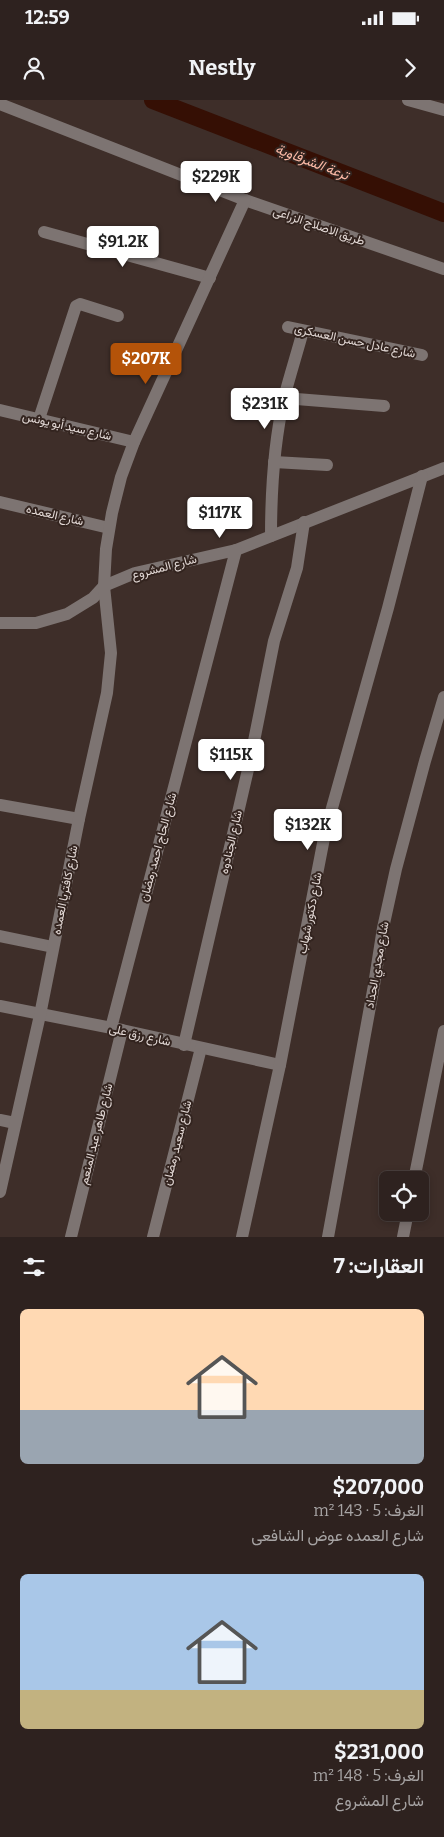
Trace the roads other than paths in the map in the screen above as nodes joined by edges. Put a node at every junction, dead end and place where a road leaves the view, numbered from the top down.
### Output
1 (408, 100) edge
2 (0, 104) edge
3 (444, 110) edge
4 (245, 200) junction
5 (44, 232) dead end
6 (444, 269) edge
7 (210, 278) junction
8 (118, 316) dead end
9 (288, 327) dead end
10 (303, 330) junction
11 (422, 355) dead end
12 (284, 398) junction
13 (384, 406) dead end
14 (0, 410) edge
15 (39, 419) junction
16 (134, 442) junction
17 (274, 462) junction
18 (327, 465) dead end
19 (444, 468) edge
20 (422, 476) junction
21 (0, 502) edge
22 (304, 522) junction
23 (110, 528) junction
24 (271, 536) junction
25 (236, 550) junction
26 (104, 586) junction
27 (0, 623) edge
28 (444, 697) edge
29 (0, 805) edge
30 (79, 819) junction
31 (0, 936) edge
32 (53, 947) junction
33 (0, 1006) edge
34 (40, 1015) junction
35 (116, 1029) junction
36 (444, 1031) edge
37 (184, 1044) junction
38 (201, 1048) junction
39 (280, 1065) junction
40 (0, 1120) edge
41 (15, 1123) junction
42 (416, 1171) edge
43 (0, 1192) edge
44 (406, 1221) edge
45 (71, 1237) edge
46 (153, 1237) edge
47 (242, 1237) edge
48 (328, 1237) edge
49 (403, 1237) edge

1 - 3 street
2 - 4 street, طريق الاصلاح الزراعى
4 - 6 street, طريق الاصلاح الزراعى
4 - 7 street, شارع كافتريا العمده
5 - 7 street
7 - 16 street, شارع كافتريا العمده
8 - 15 street
9 - 10 street, شارع عادل حسن العسكرى
10 - 11 street, شارع عادل حسن العسكرى
10 - 12 street
12 - 13 street
12 - 17 street
14 - 15 street, شارع سيد أبو يونس
15 - 16 street, شارع سيد أبو يونس
16 - 23 street, شارع كافتريا العمده
17 - 18 street
17 - 24 street
19 - 20 street, شارع المشروع
20 - 22 street, شارع المشروع
20 - 39 street, شارع دكتور شهاب
21 - 23 street, شارع العمده
22 - 24 street, شارع المشروع
22 - 37 street, شارع الجنادوه
23 - 26 street, شارع كافتريا العمده
24 - 25 street, شارع المشروع
25 - 26 street, شارع المشروع
25 - 35 street, شارع الحاج احمد رمضان
26 - 27 street, شارع المشروع
26 - 30 street, شارع كافتريا العمده
28 - 48 street, شارع مجدي الحداد
29 - 30 street
30 - 32 street, شارع كافتريا العمده
31 - 32 street
32 - 34 street, شارع كافتريا العمده
33 - 34 street, شارع رزق على
34 - 35 street, شارع رزق على
34 - 41 street, شارع كافتريا العمده
35 - 37 street, شارع رزق على
35 - 45 street, شارع طاهر عبد المنعم
36 - 42 street
37 - 38 street, شارع رزق على
38 - 39 street, شارع رزق على
38 - 46 street, شارع سعيد رمضان
39 - 47 street, شارع دكتور شهاب
40 - 41 street
41 - 43 street, شارع كافتريا العمده
44 - 49 street

